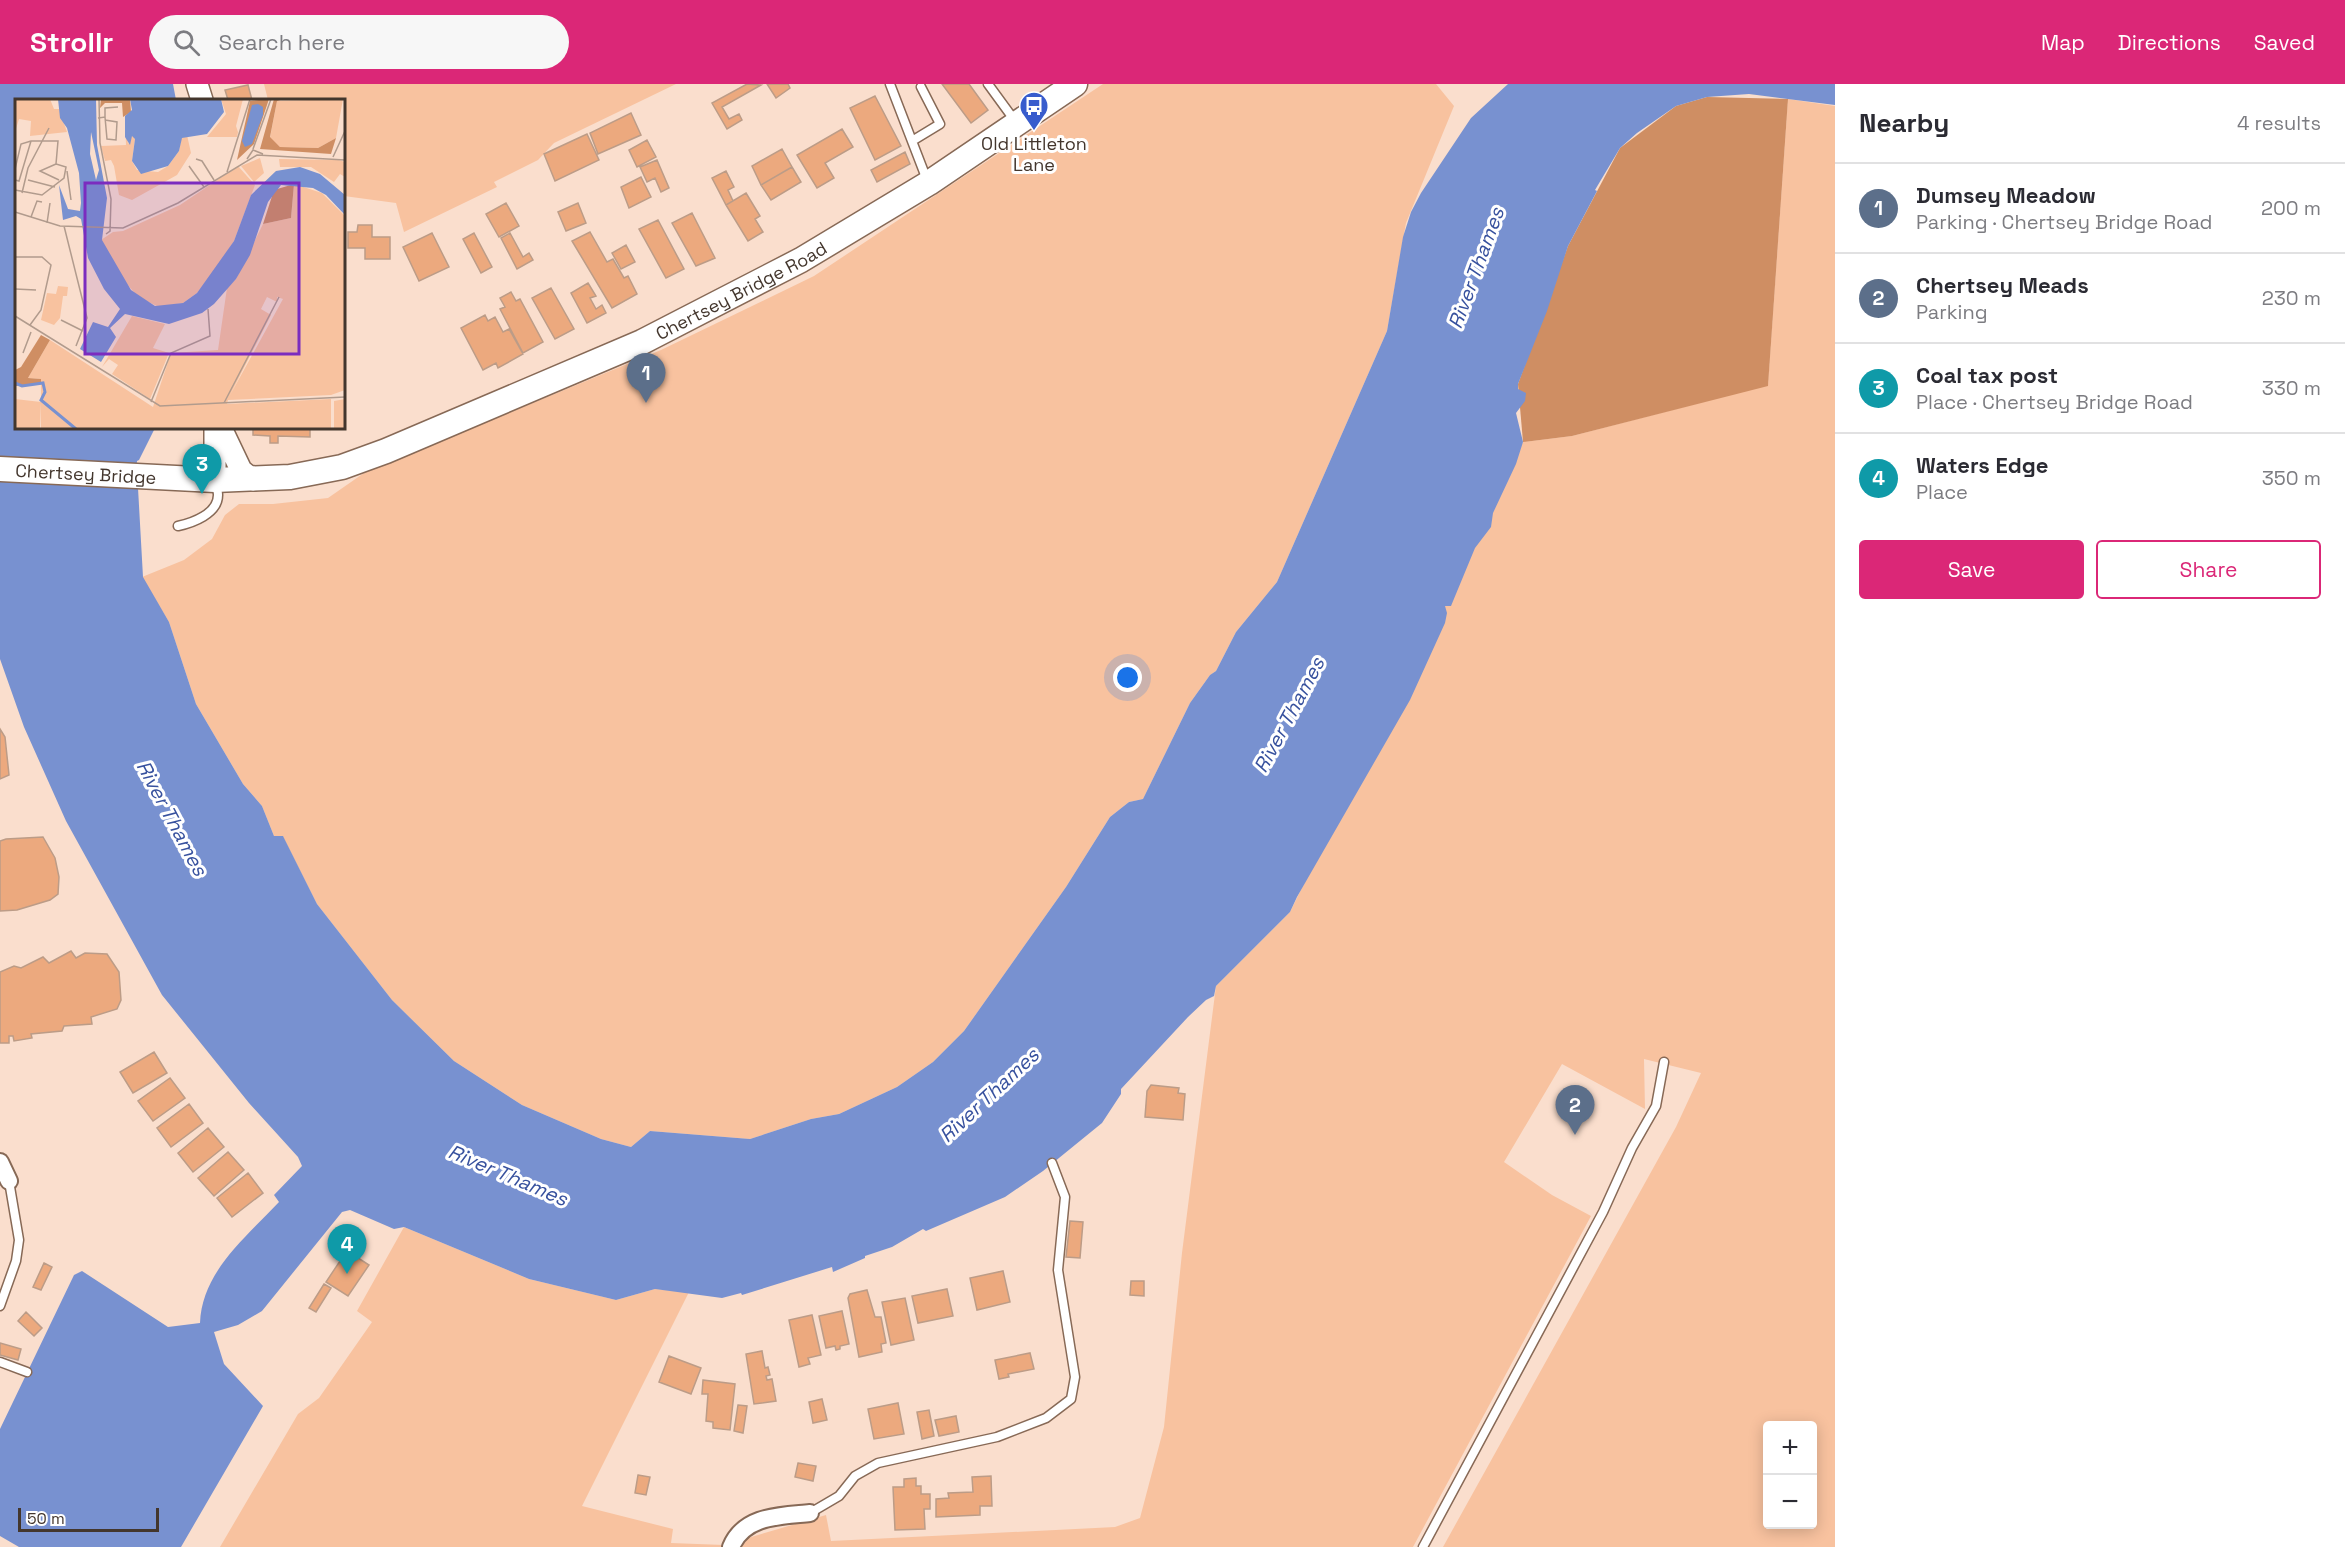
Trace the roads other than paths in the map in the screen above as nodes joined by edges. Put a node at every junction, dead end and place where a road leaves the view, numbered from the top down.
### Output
1 (197, 84) edge
2 (890, 84) edge
3 (988, 84) edge
4 (1075, 84) edge
5 (921, 87) dead end
6 (202, 99) edge
7 (1017, 123) junction
8 (912, 141) junction
9 (929, 183) junction
10 (215, 429) edge
11 (220, 429) edge
12 (0, 469) edge
13 (171, 478) joint
14 (215, 480) junction
15 (253, 480) junction
16 (178, 526) dead end
17 (1664, 1062) dead end
18 (0, 1162) edge
19 (1052, 1163) dead end
20 (9, 1181) joint
21 (0, 1306) edge
22 (0, 1362) edge
23 (27, 1372) dead end
24 (810, 1513) joint
25 (731, 1547) edge
26 (1423, 1547) edge

1 - 6 street
2 - 8 lane
3 - 7 lane
4 - 7 main road, Chertsey Bridge Road
5 - 8 lane
7 - 9 main road, Chertsey Bridge Road
8 - 9 lane
9 - 15 main road, Chertsey Bridge Road
10 - 14 street
11 - 15 street
12 - 13 main road, Chertsey Bridge
13 - 14 main road, Chertsey Bridge Road
14 - 15 main road, Chertsey Bridge Road
14 - 16 lane
17 - 26 lane
18 - 20 street
19 - 24 lane
20 - 21 lane
22 - 23 lane
24 - 25 street

